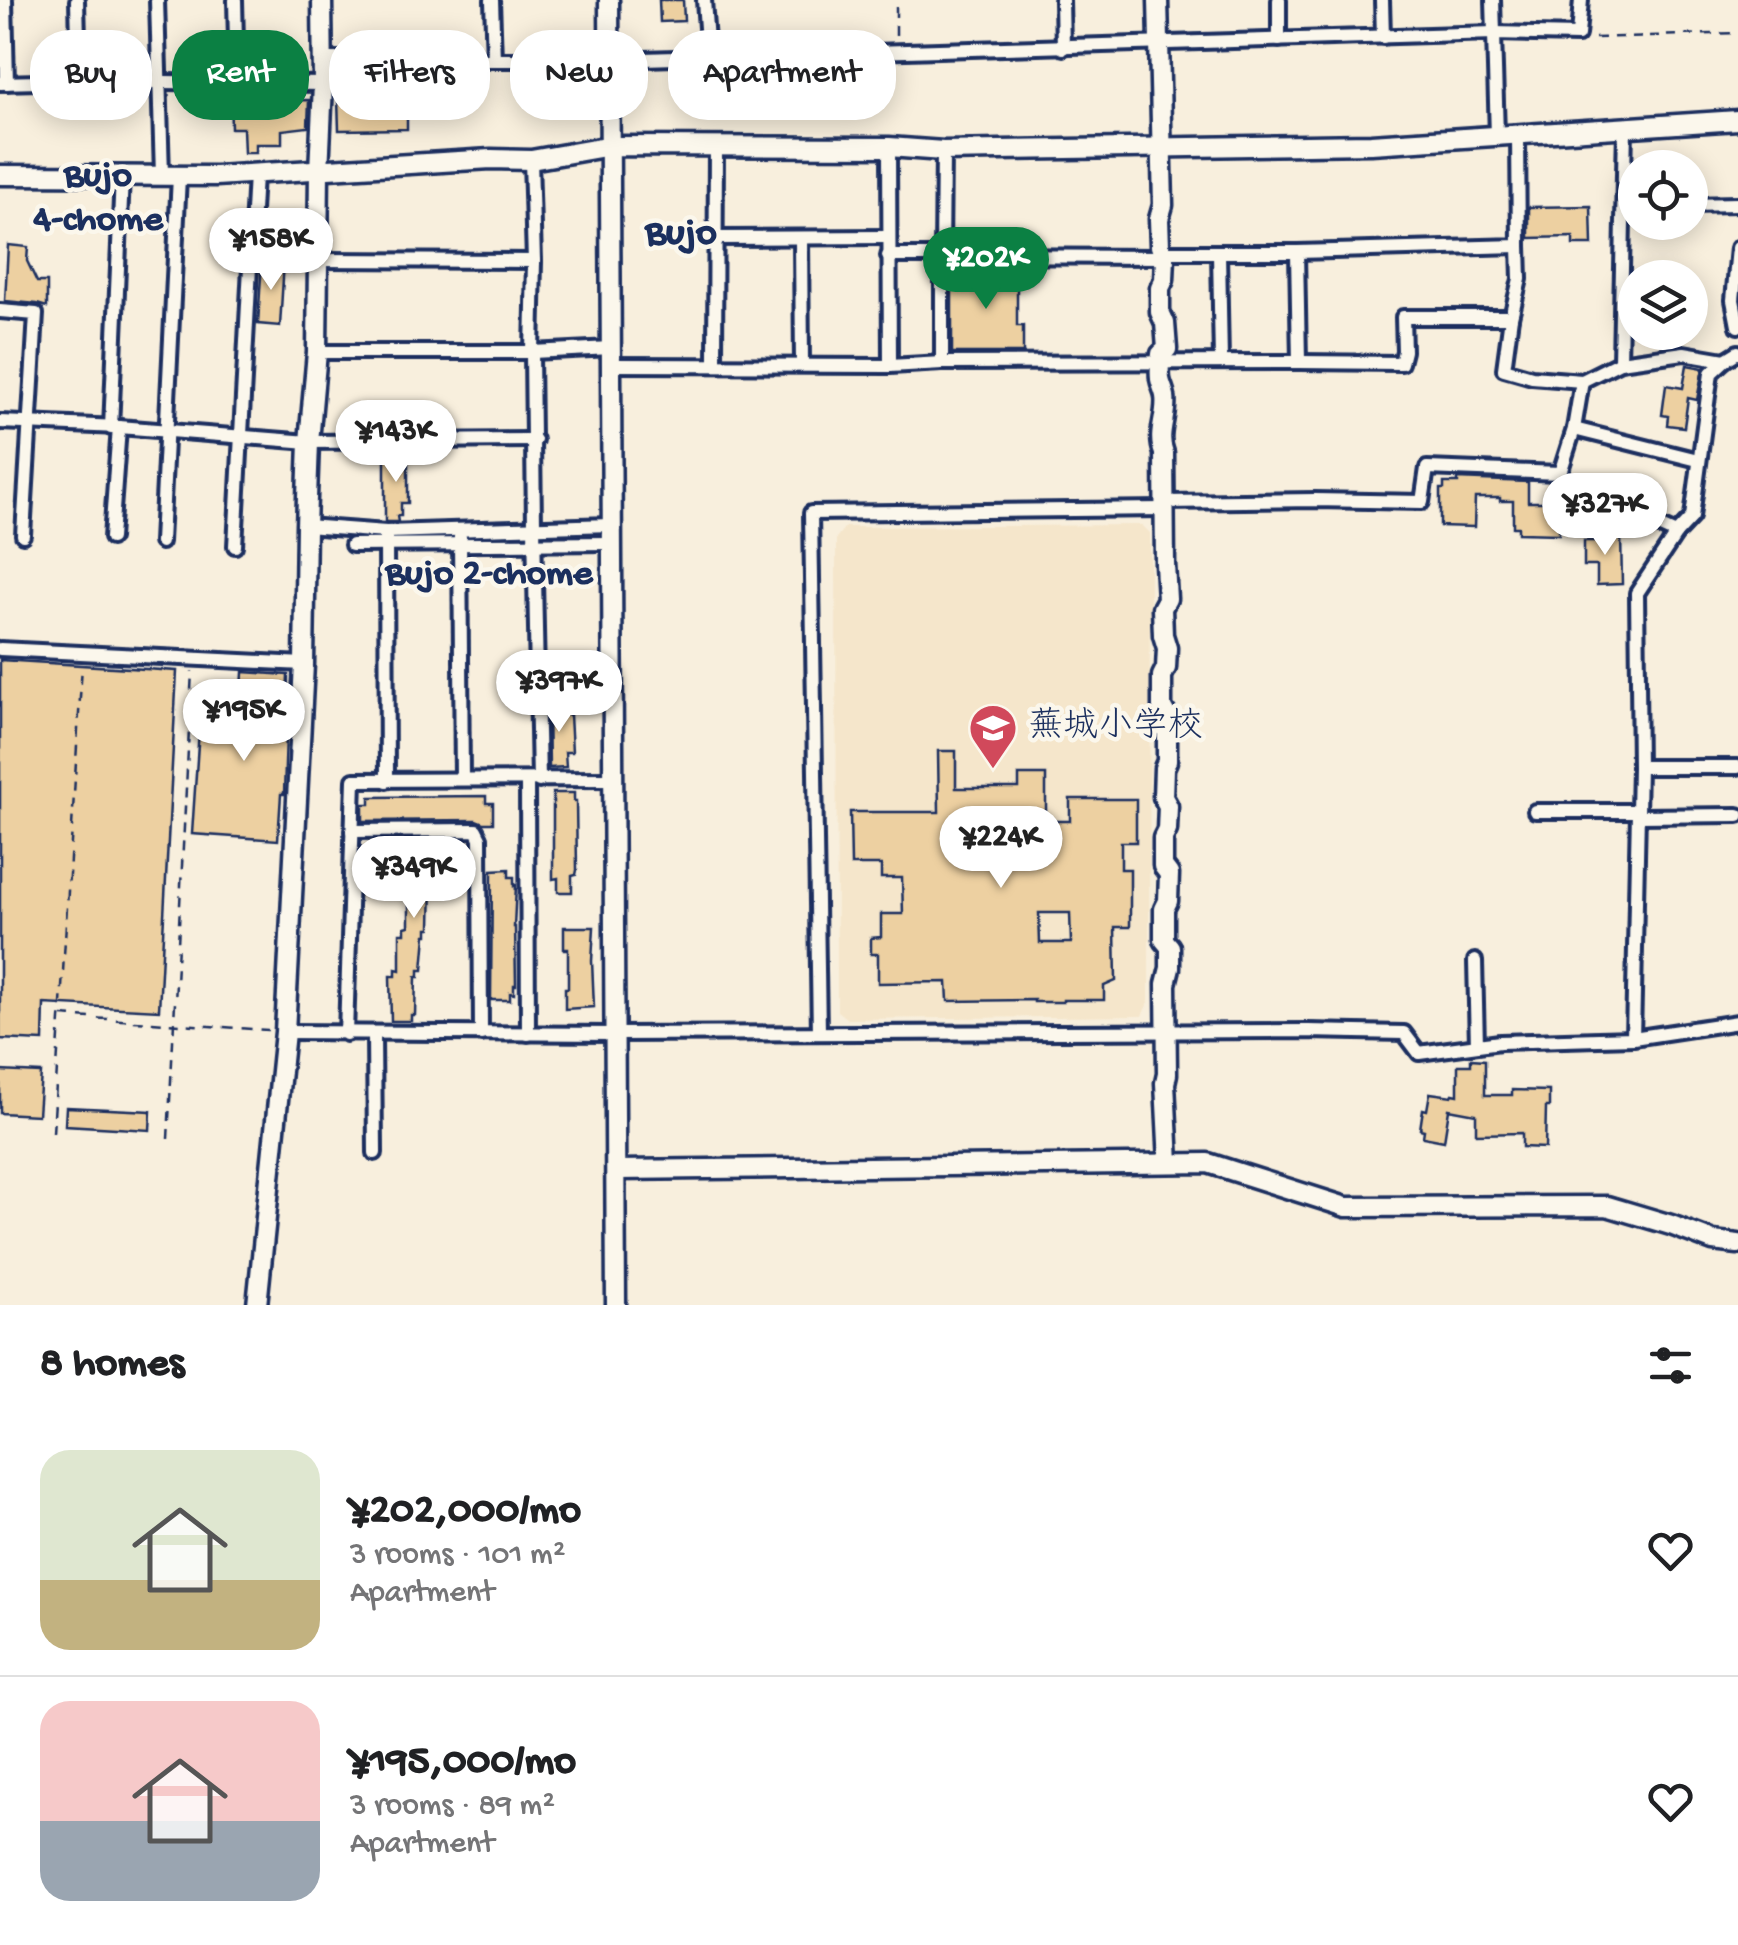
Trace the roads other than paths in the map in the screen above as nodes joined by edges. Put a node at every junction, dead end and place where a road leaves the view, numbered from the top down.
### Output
1 (5, 0) edge
2 (77, 0) edge
3 (158, 0) edge
4 (236, 0) edge
5 (322, 0) edge
6 (492, 0) edge
7 (609, 0) edge
8 (704, 0) edge
9 (1062, 0) edge
10 (1158, 0) edge
11 (1279, 0) edge
12 (1382, 0) edge
13 (1493, 0) edge
14 (1581, 0) edge
15 (78, 30) edge
16 (236, 30) edge
17 (610, 30) edge
18 (706, 30) edge
19 (1494, 34) junction
20 (1382, 37) junction
21 (1279, 40) junction
22 (1158, 44) junction
23 (1063, 48) junction
24 (896, 52) edge
25 (323, 59) junction
26 (494, 60) junction
27 (510, 60) edge
28 (30, 82) edge
29 (152, 82) edge
30 (159, 82) junction
31 (172, 82) edge
32 (4, 83) edge
33 (309, 84) edge
34 (324, 84) junction
35 (611, 120) edge
36 (1738, 120) edge
37 (1625, 128) junction
38 (1518, 135) junction
39 (1497, 136) junction
40 (611, 146) junction
41 (716, 146) junction
42 (889, 147) junction
43 (1161, 148) junction
44 (1626, 150) edge
45 (943, 151) junction
46 (531, 160) junction
47 (319, 171) junction
48 (255, 174) junction
49 (0, 176) edge
50 (122, 176) junction
51 (170, 176) junction
52 (1738, 204) edge
53 (1708, 205) edge
54 (888, 237) junction
55 (716, 238) junction
56 (801, 238) junction
57 (1627, 240) edge
58 (1519, 246) junction
59 (1738, 248) edge
60 (1218, 252) junction
61 (1297, 252) junction
62 (1164, 255) junction
63 (888, 256) junction
64 (942, 256) junction
65 (318, 260) junction
66 (534, 261) junction
67 (0, 312) edge
68 (1511, 318) junction
69 (1738, 326) edge
70 (317, 352) junction
71 (532, 352) junction
72 (1738, 352) edge
73 (611, 357) junction
74 (1725, 360) junction
75 (1220, 362) junction
76 (1299, 362) junction
77 (1620, 362) junction
78 (942, 363) junction
79 (1160, 364) junction
80 (716, 365) junction
81 (802, 366) junction
82 (890, 366) junction
83 (1582, 381) junction
84 (0, 422) edge
85 (30, 424) junction
86 (115, 427) junction
87 (1574, 429) junction
88 (166, 432) junction
89 (241, 436) junction
90 (534, 440) junction
91 (309, 442) junction
92 (1698, 460) junction
93 (1560, 473) junction
94 (1164, 506) junction
95 (306, 526) junction
96 (534, 526) junction
97 (611, 534) junction
98 (1676, 534) junction
99 (23, 536) dead end
100 (460, 537) junction
101 (110, 538) dead end
102 (386, 539) junction
103 (162, 542) dead end
104 (534, 543) junction
105 (352, 545) dead end
106 (235, 546) dead end
107 (0, 648) edge
108 (304, 664) junction
109 (1638, 767) junction
110 (1738, 767) edge
111 (462, 779) junction
112 (614, 780) junction
113 (387, 781) junction
114 (533, 781) junction
115 (1535, 811) dead end
116 (1638, 813) junction
117 (1738, 815) edge
118 (352, 832) junction
119 (1475, 961) dead end
120 (1738, 1022) edge
121 (1166, 1031) junction
122 (284, 1032) junction
123 (346, 1034) junction
124 (374, 1034) junction
125 (481, 1034) junction
126 (528, 1034) junction
127 (614, 1034) junction
128 (818, 1034) junction
129 (1633, 1038) junction
130 (1478, 1045) junction
131 (375, 1154) dead end
132 (1169, 1163) junction
133 (616, 1170) junction
134 (1738, 1244) edge
135 (256, 1305) edge
136 (616, 1305) edge

1 - 32 street
2 - 15 street
3 - 30 street
4 - 16 street
5 - 25 street
6 - 26 street
7 - 17 street
8 - 18 street
9 - 23 street
10 - 22 street
11 - 21 street
12 - 20 street
13 - 19 street
14 - 19 street
19 - 20 street
19 - 39 street
20 - 21 street
21 - 22 street
22 - 23 street
22 - 43 street
23 - 24 street
25 - 26 street
25 - 34 street
26 - 27 street
28 - 32 street
29 - 30 street
30 - 31 street
30 - 51 street
33 - 34 street
34 - 47 street
35 - 40 street
36 - 37 street
37 - 38 street
37 - 44 street
38 - 39 street
38 - 58 street
39 - 43 street
40 - 41 street
40 - 46 street
40 - 73 street
41 - 42 street
41 - 55 street
42 - 45 street
42 - 54 street
43 - 45 street
43 - 62 street
45 - 64 street
46 - 47 street
46 - 66 street
47 - 48 street
47 - 65 street
48 - 51 street
48 - 89 street
49 - 50 street
50 - 51 street
50 - 86 street
51 - 88 street
52 - 53 street
54 - 56 street
54 - 63 street
55 - 56 street
55 - 80 street
56 - 81 street
57 - 77 street
58 - 61 street
58 - 68 street
59 - 69 street
60 - 61 street
60 - 62 street
60 - 75 street
61 - 76 street
62 - 64 street
62 - 79 street
63 - 64 street
63 - 82 street
64 - 78 street
65 - 66 street
65 - 70 street
66 - 71 street
67 - 85 street
68 - 76 street
68 - 83 street
70 - 71 street
70 - 91 street
71 - 73 street
71 - 90 street
72 - 74 street
73 - 80 street
73 - 97 street
74 - 77 street
74 - 92 street
75 - 76 street
75 - 79 street
77 - 83 street
78 - 79 street
78 - 82 street
79 - 94 street
80 - 81 street
81 - 82 street
83 - 87 street
84 - 85 street
85 - 86 street
85 - 99 street
86 - 88 street
86 - 101 street
87 - 92 street
87 - 93 street
88 - 89 street
88 - 103 street
89 - 91 street
89 - 106 street
90 - 91 street
90 - 96 street
91 - 95 street
92 - 98 street
93 - 94 street
93 - 98 street
94 - 121 street
94 - 128 street
95 - 102 street
95 - 108 street
96 - 97 street
96 - 100 street
96 - 104 street
97 - 104 street
97 - 112 street
98 - 109 street
100 - 102 street
100 - 104 street
100 - 111 street
102 - 105 street
102 - 113 street
104 - 114 street
107 - 108 street
108 - 122 street
109 - 110 street
109 - 116 street
111 - 113 street
111 - 114 street
112 - 114 street
112 - 127 street
113 - 118 street
114 - 126 street
115 - 116 street
116 - 117 street
116 - 129 street
118 - 123 street
118 - 125 street
119 - 130 street
120 - 129 street
121 - 128 street
121 - 130 street
121 - 132 street
122 - 123 street
122 - 135 street
123 - 124 street
124 - 125 street
124 - 131 street
125 - 126 street
126 - 127 street
127 - 128 street
127 - 133 street
129 - 130 street
132 - 133 street
132 - 134 street
133 - 136 street

